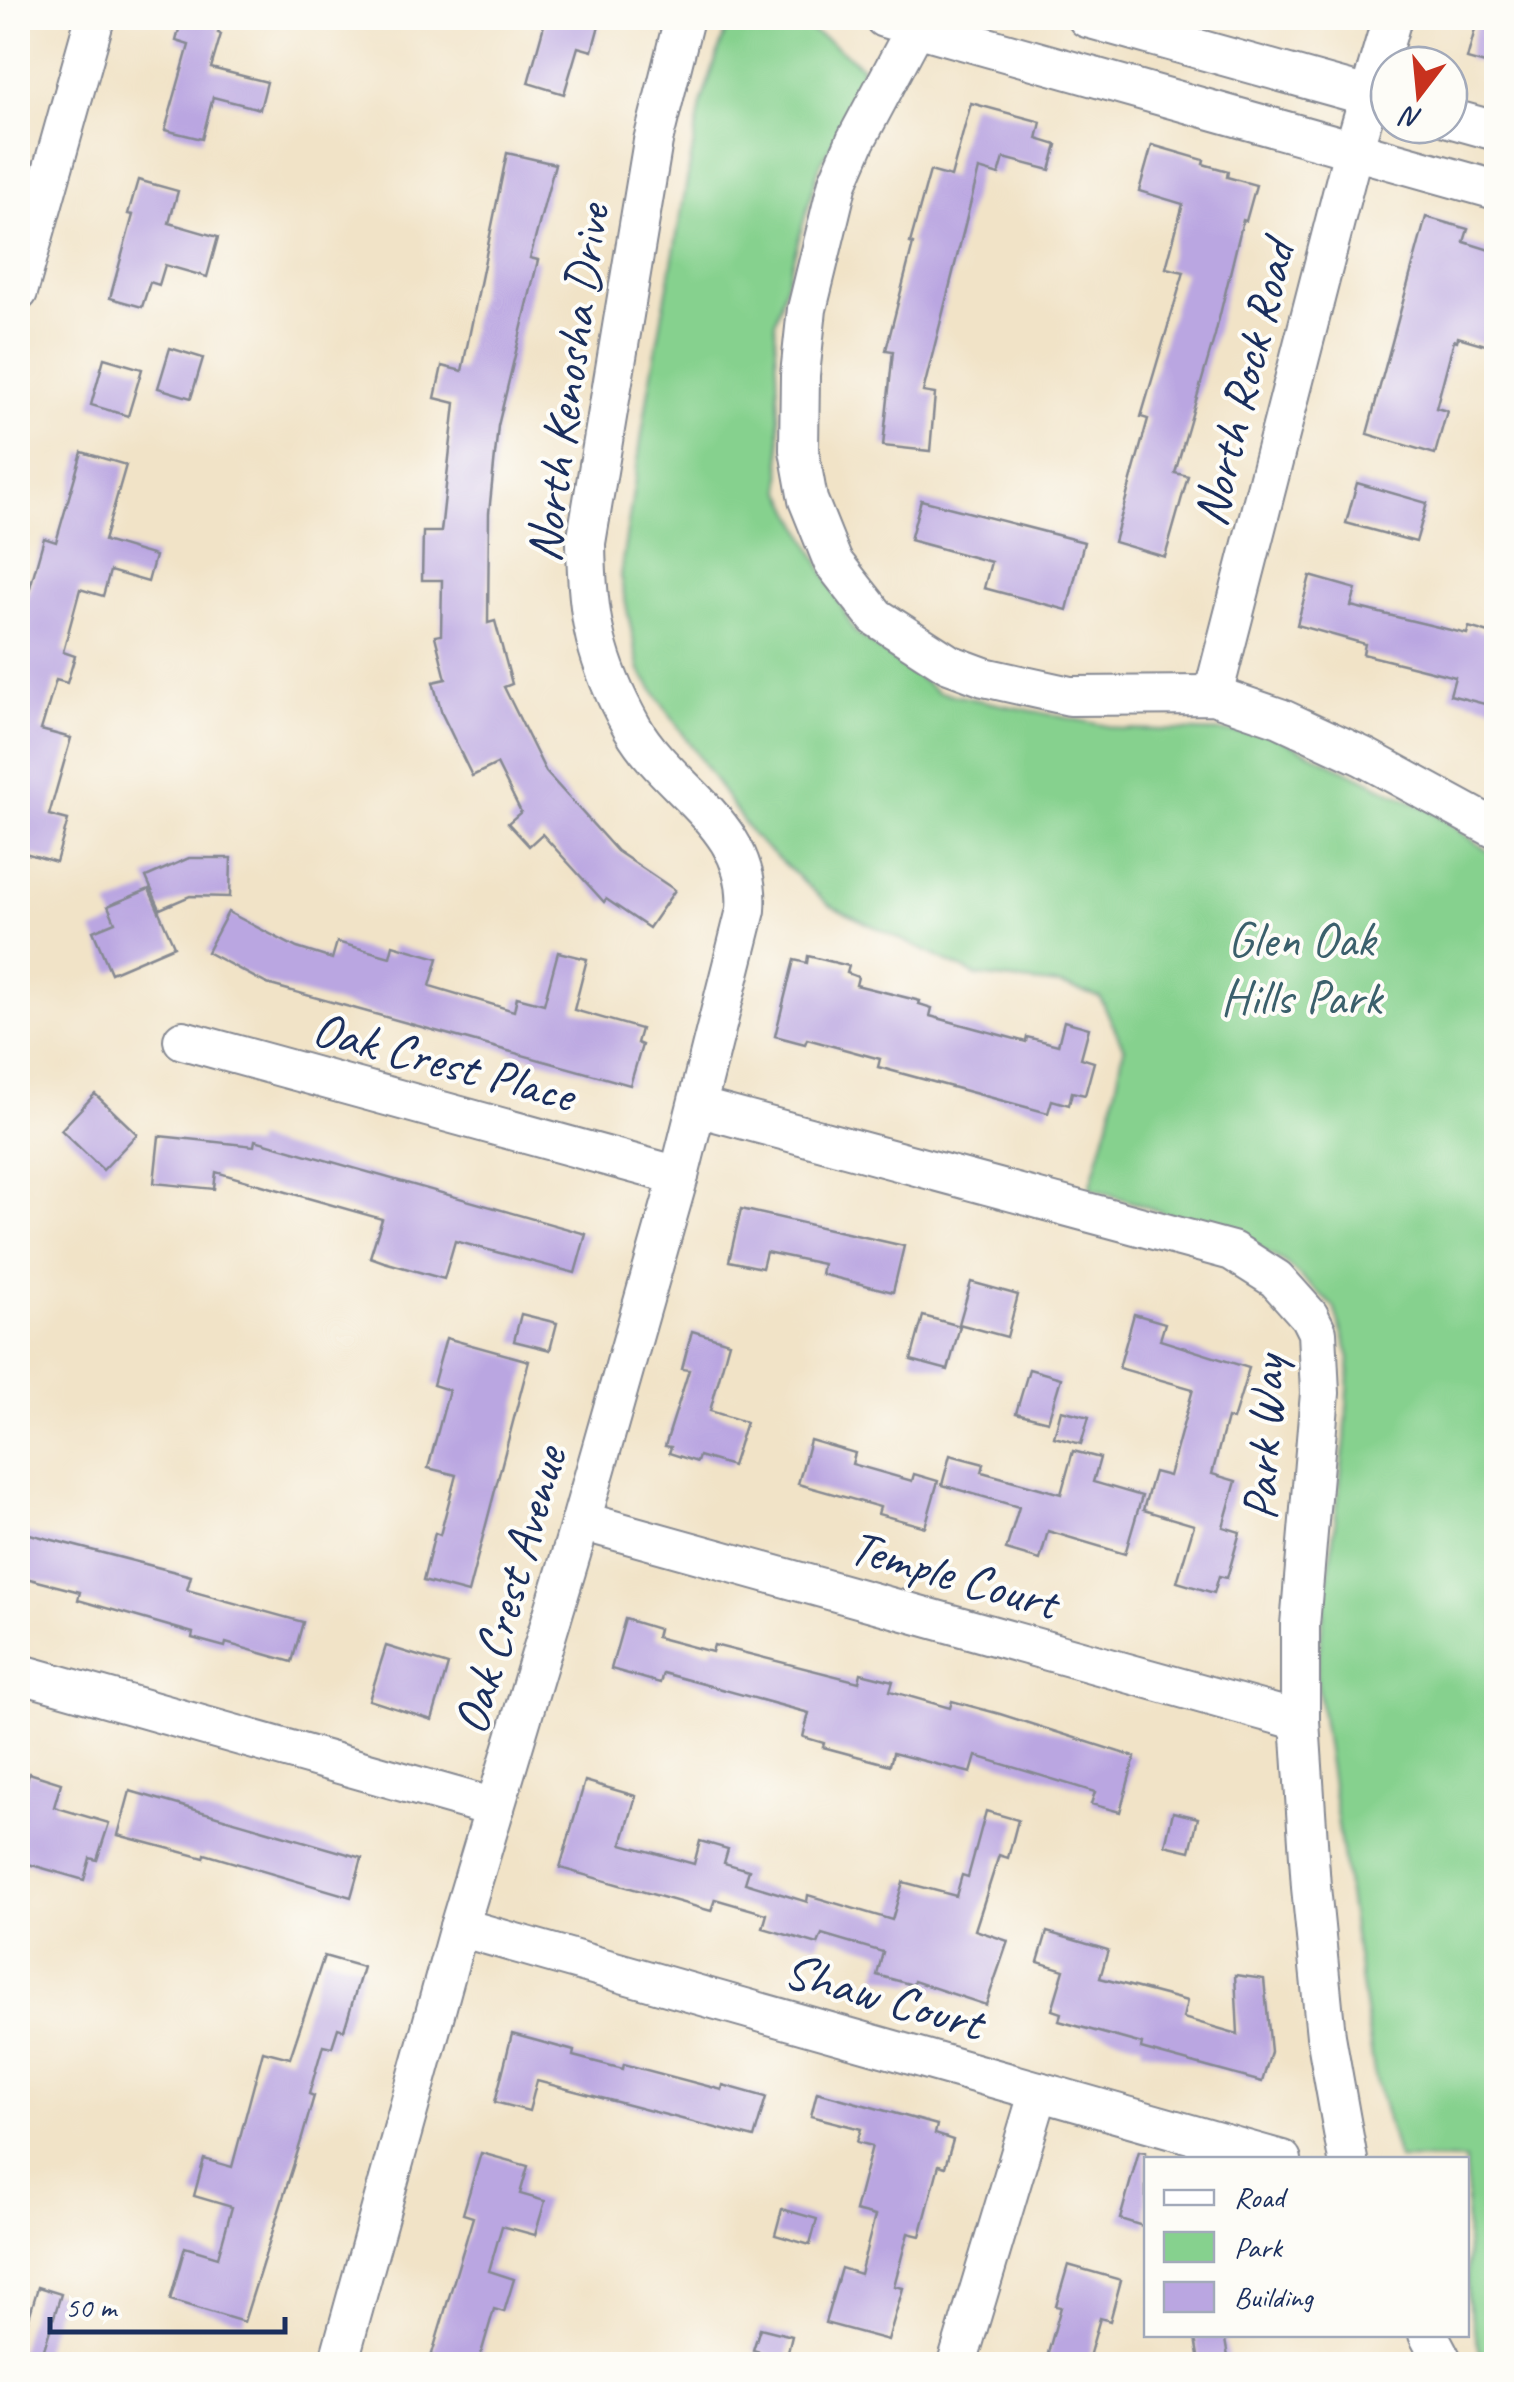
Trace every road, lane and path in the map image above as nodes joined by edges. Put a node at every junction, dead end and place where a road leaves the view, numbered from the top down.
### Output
1 (95, 18) edge
2 (684, 18) edge
3 (1087, 18) edge
4 (1392, 18) edge
5 (907, 21) edge
6 (1388, 45) edge
7 (1369, 97) edge
8 (1369, 121) edge
9 (1469, 124) edge
10 (1496, 131) edge
11 (1354, 152) junction
12 (1496, 190) edge
13 (18, 292) edge
14 (1213, 695) junction
15 (1496, 829) edge
16 (729, 842) joint
17 (183, 1040) dead end
18 (696, 1107) junction
19 (679, 1176) junction
20 (581, 1521) junction
21 (18, 1673) edge
22 (1300, 1722) junction
23 (495, 1808) junction
24 (459, 1927) junction
25 (1039, 2091) junction
26 (1271, 2157) edge
27 (1347, 2157) edge
28 (1430, 2337) edge
29 (338, 2364) edge
30 (957, 2364) edge
31 (1444, 2364) edge

1 - 13 street
2 - 16 street, North Kenosha Drive
3 - 7 street
4 - 6 street, North Rock Road
5 - 11 street
5 - 14 street
8 - 11 street, North Rock Road
9 - 10 street
11 - 12 street
11 - 14 street, North Rock Road
14 - 15 street
16 - 18 street, Oak Crest Avenue
17 - 19 street, Oak Crest Place
18 - 19 street, Oak Crest Avenue
18 - 22 street, Park Way
19 - 20 street, Oak Crest Avenue
20 - 22 street, Temple Court
20 - 23 street, Oak Crest Avenue
21 - 23 street
22 - 27 street, Park Way
23 - 24 street, Oak Crest Avenue
24 - 25 street, Shaw Court
24 - 29 street, Oak Crest Avenue
25 - 26 street, Shaw Court
25 - 30 street
28 - 31 street

